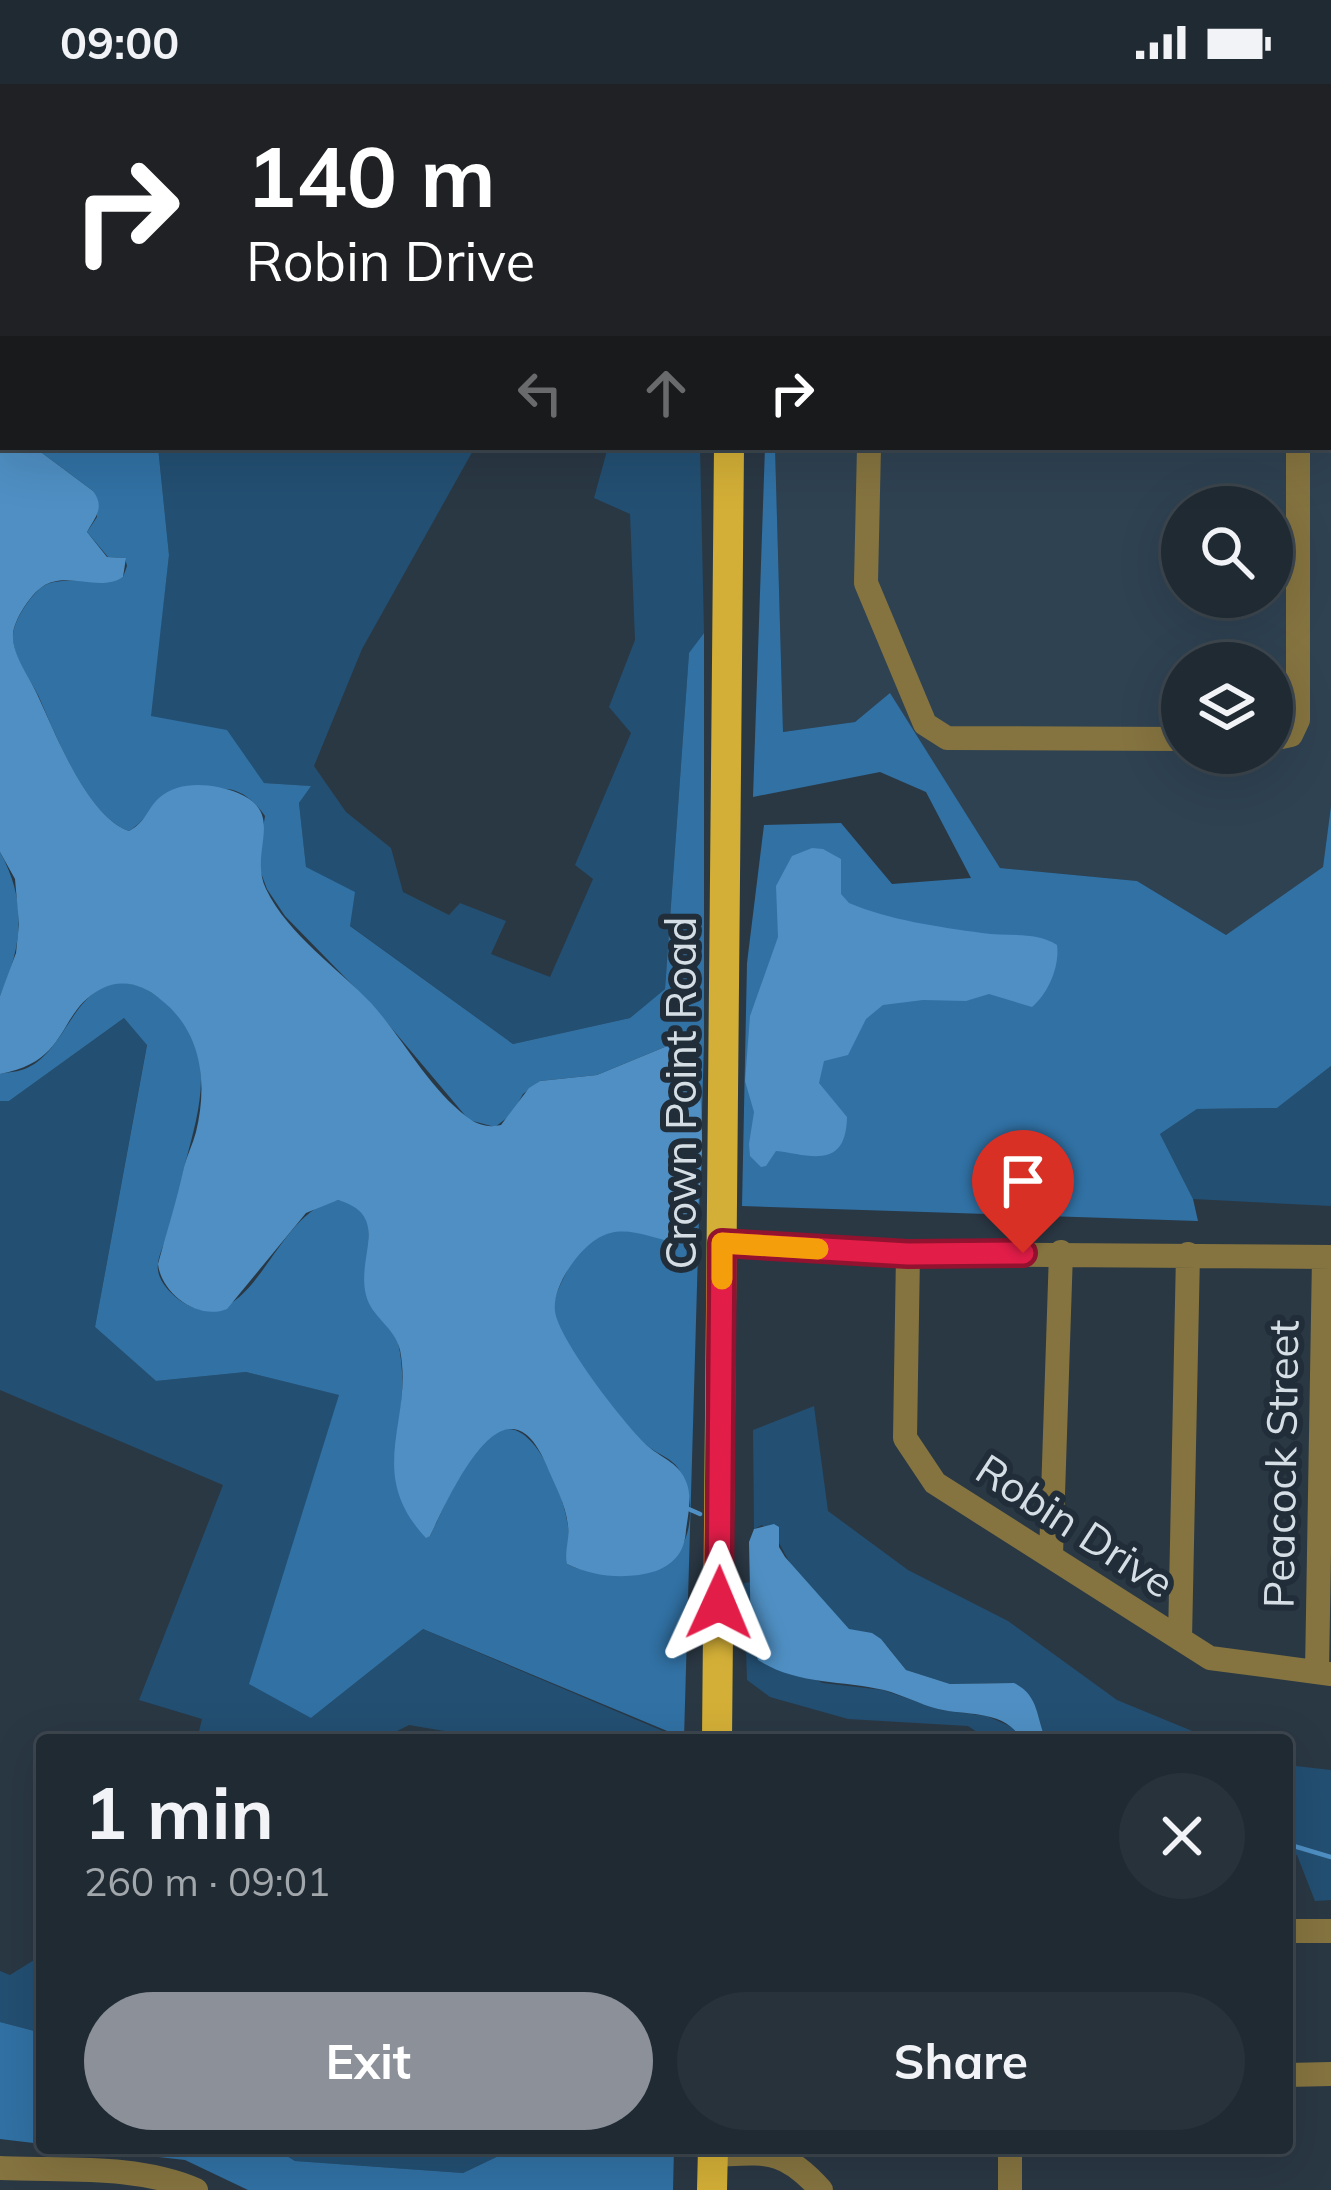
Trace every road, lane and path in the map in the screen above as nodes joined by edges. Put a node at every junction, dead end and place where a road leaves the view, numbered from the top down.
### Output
1 (730, 450) edge
2 (869, 450) edge
3 (1298, 450) edge
4 (1293, 731) edge
5 (1161, 740) edge
6 (722, 1243) junction
7 (1061, 1252) junction
8 (908, 1254) junction
9 (1188, 1254) junction
10 (1327, 1257) edge
11 (1051, 1555) junction
12 (1180, 1640) junction
13 (1324, 1673) edge
14 (717, 1734) edge
15 (1293, 1931) edge
16 (1331, 1931) edge
17 (1331, 2074) edge
18 (1293, 2075) edge
19 (712, 2154) edge
20 (777, 2154) edge
21 (1010, 2154) edge
22 (0, 2168) edge
23 (196, 2190) edge
24 (712, 2190) edge
25 (820, 2190) edge
26 (1010, 2190) edge

1 - 6 main road, Crown Point Road
2 - 5 street
3 - 4 street
6 - 8 street
6 - 14 main road, Crown Point Road
7 - 8 street
7 - 9 street
7 - 11 street
8 - 11 street, Robin Drive
9 - 10 street
9 - 12 street
10 - 13 street, Peacock Street
11 - 12 street, Robin Drive
12 - 13 street, Robin Drive
15 - 16 street
17 - 18 street
19 - 24 main road
20 - 25 street
21 - 26 street
22 - 23 street

